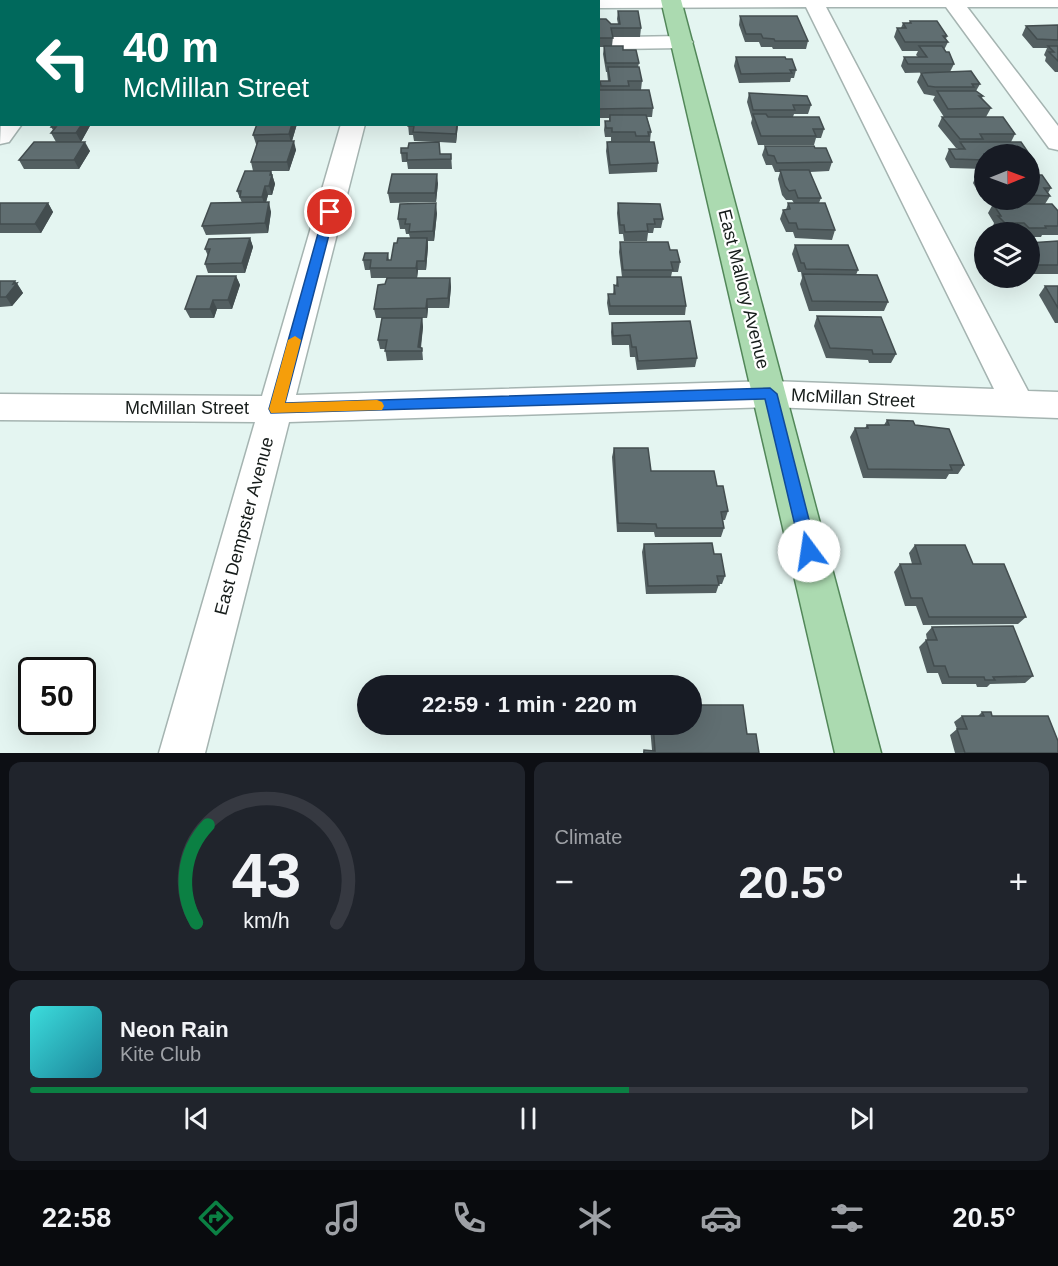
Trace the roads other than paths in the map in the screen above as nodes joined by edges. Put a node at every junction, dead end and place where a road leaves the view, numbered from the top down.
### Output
1 (671, 1) edge
2 (813, 1) edge
3 (951, 1) edge
4 (1058, 1) edge
5 (600, 4) edge
6 (623, 23) edge
7 (682, 42) junction
8 (352, 126) edge
9 (1058, 143) edge
10 (770, 394) junction
11 (1019, 405) junction
12 (1058, 405) edge
13 (0, 407) edge
14 (276, 409) junction
15 (182, 753) edge
16 (858, 753) edge

1 - 2 street
1 - 6 street
1 - 7 main road, East Mallory Avenue
2 - 3 street
2 - 11 street
3 - 4 street
3 - 9 street
5 - 6 street
6 - 7 street
7 - 10 main road, East Mallory Avenue
8 - 14 street, East Dempster Avenue
10 - 11 street, McMillan Street
10 - 14 street, McMillan Street
10 - 16 main road, East Mallory Avenue
11 - 12 street, McMillan Street
13 - 14 street, McMillan Street
14 - 15 street, East Dempster Avenue

